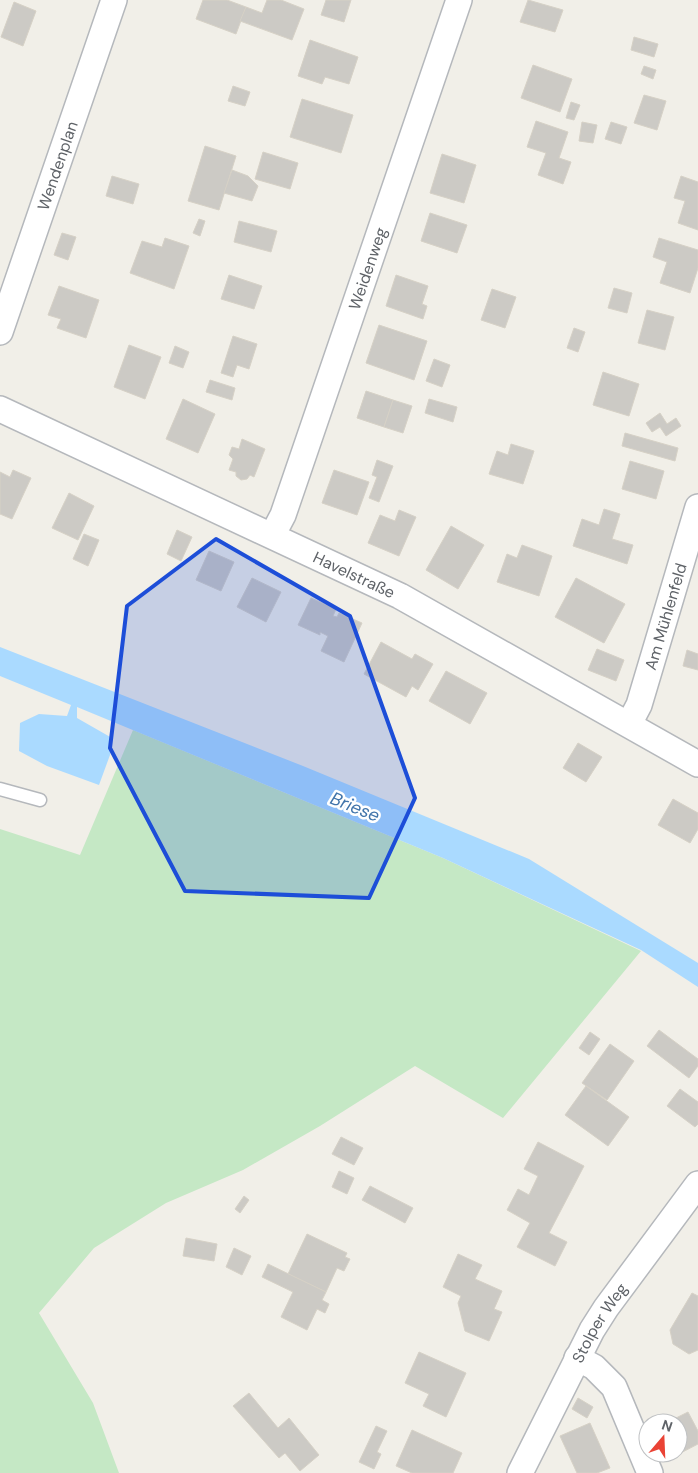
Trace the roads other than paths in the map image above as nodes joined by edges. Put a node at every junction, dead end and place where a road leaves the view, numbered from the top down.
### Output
1 (114, 0) edge
2 (459, 0) edge
3 (0, 332) edge
4 (0, 409) edge
5 (698, 507) edge
6 (273, 534) junction
7 (629, 724) junction
8 (698, 764) edge
9 (0, 789) edge
10 (40, 800) dead end
11 (698, 1186) edge
12 (577, 1358) junction
13 (520, 1473) edge
14 (650, 1473) edge

1 - 3 street, Wendenplan
2 - 6 street, Weidenweg
4 - 6 street, Havelstraße
5 - 7 street, Am Mühlenfeld
6 - 7 street, Havelstraße
7 - 8 street, Havelstraße
9 - 10 lane
11 - 12 street, Stolper Weg
12 - 13 street, Stolper Weg
12 - 14 street

